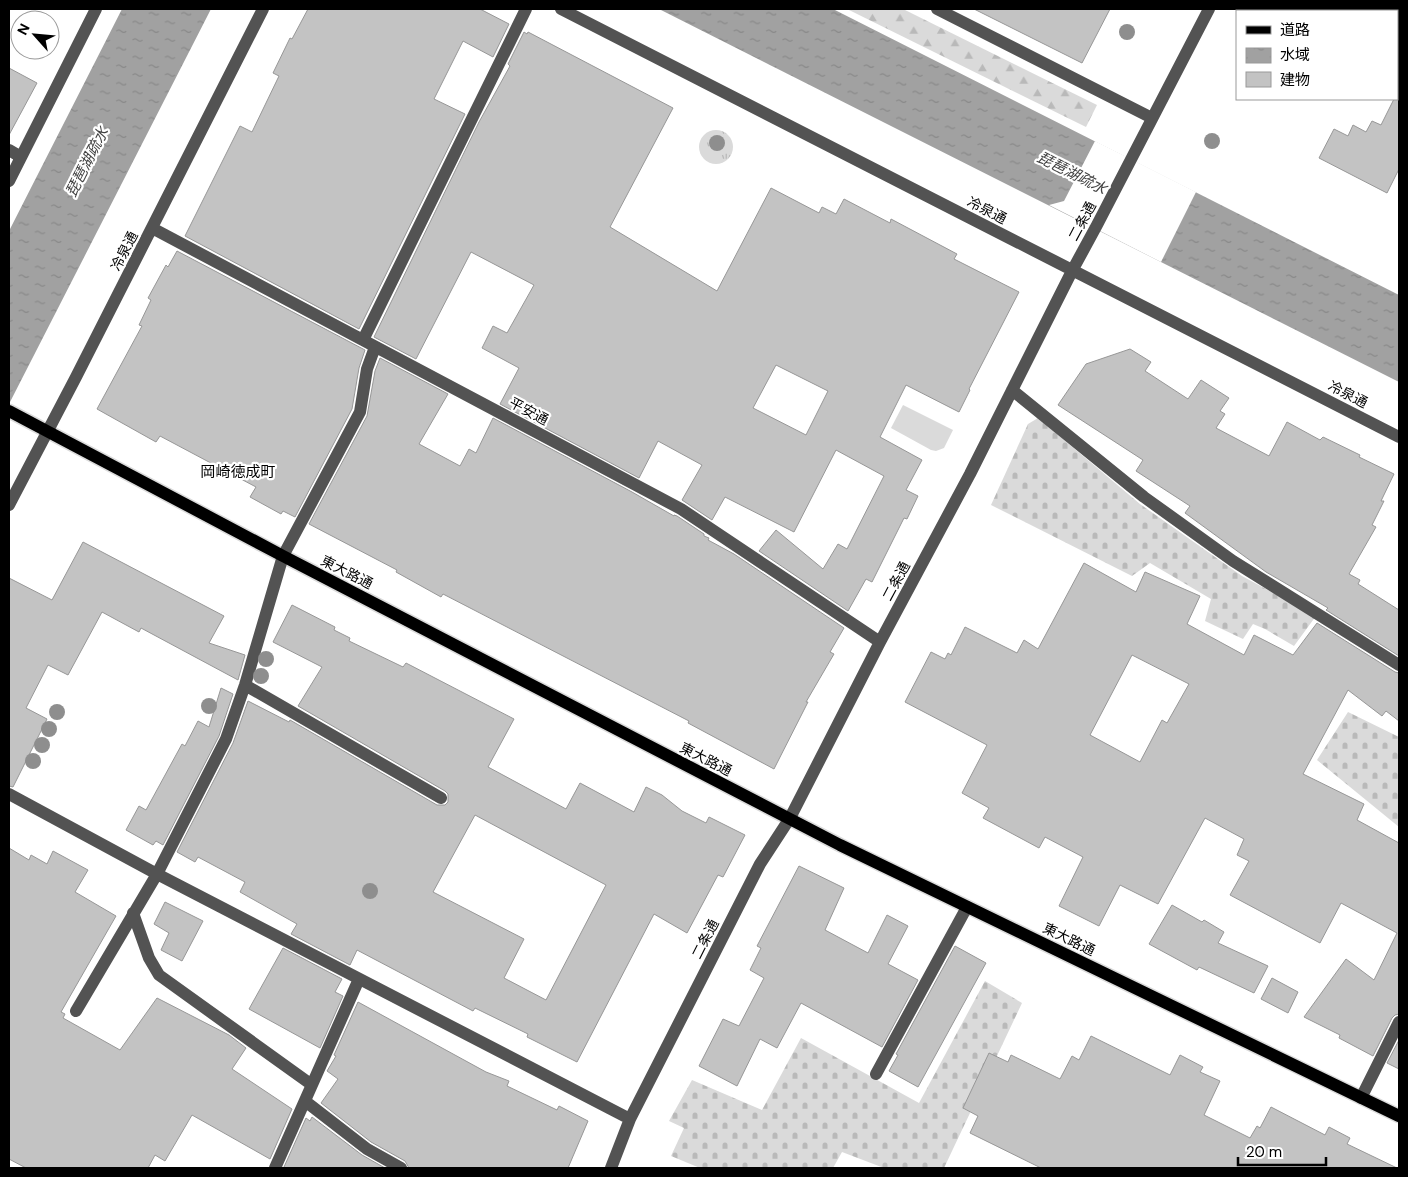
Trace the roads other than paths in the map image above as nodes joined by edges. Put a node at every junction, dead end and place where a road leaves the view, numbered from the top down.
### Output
1 (96, 9) edge
2 (263, 9) edge
3 (526, 9) edge
4 (561, 9) edge
5 (937, 9) edge
6 (1209, 9) edge
7 (1152, 118) junction
8 (9, 150) edge
9 (21, 157) junction
10 (9, 181) edge
11 (152, 228) junction
12 (1072, 271) junction
13 (363, 340) junction
14 (375, 346) junction
15 (1012, 390) junction
16 (11, 412) edge
17 (47, 432) junction
18 (1399, 437) edge
19 (9, 505) edge
20 (283, 556) junction
21 (880, 642) junction
22 (1399, 664) edge
23 (245, 685) junction
24 (9, 794) edge
25 (441, 798) dead end
26 (790, 818) junction
27 (157, 874) junction
28 (967, 907) junction
29 (133, 913) junction
30 (359, 980) junction
31 (76, 1011) dead end
32 (1399, 1022) edge
33 (876, 1074) dead end
34 (312, 1085) junction
35 (1361, 1098) junction
36 (305, 1101) junction
37 (1399, 1116) edge
38 (630, 1120) junction
39 (275, 1168) edge
40 (401, 1168) edge
41 (611, 1168) edge

1 - 9 street
2 - 11 street, 冷泉通
3 - 13 street
4 - 12 street, 冷泉通
5 - 7 street
6 - 7 street, 二条通
7 - 12 street, 二条通
8 - 9 street
9 - 10 street
11 - 13 street, 平安通
11 - 17 street, 冷泉通
12 - 15 street, 二条通
12 - 18 street, 冷泉通
13 - 14 street, 平安通
14 - 20 street
14 - 21 street, 平安通
15 - 21 street, 二条通
15 - 22 street
16 - 17 main road, 東大路通
17 - 19 street, 冷泉通
17 - 20 main road, 東大路通
20 - 23 street
20 - 26 main road, 東大路通
21 - 26 street, 二条通
23 - 25 street
23 - 27 street
24 - 27 street
26 - 28 main road, 東大路通
26 - 38 street, 二条通
27 - 29 street
27 - 30 street
28 - 33 street
28 - 35 main road, 東大路通
29 - 31 street
29 - 34 street
30 - 34 street
30 - 38 street
32 - 35 street
34 - 36 street
35 - 37 main road, 東大路通
36 - 39 street
36 - 40 street
38 - 41 street, 二条通

